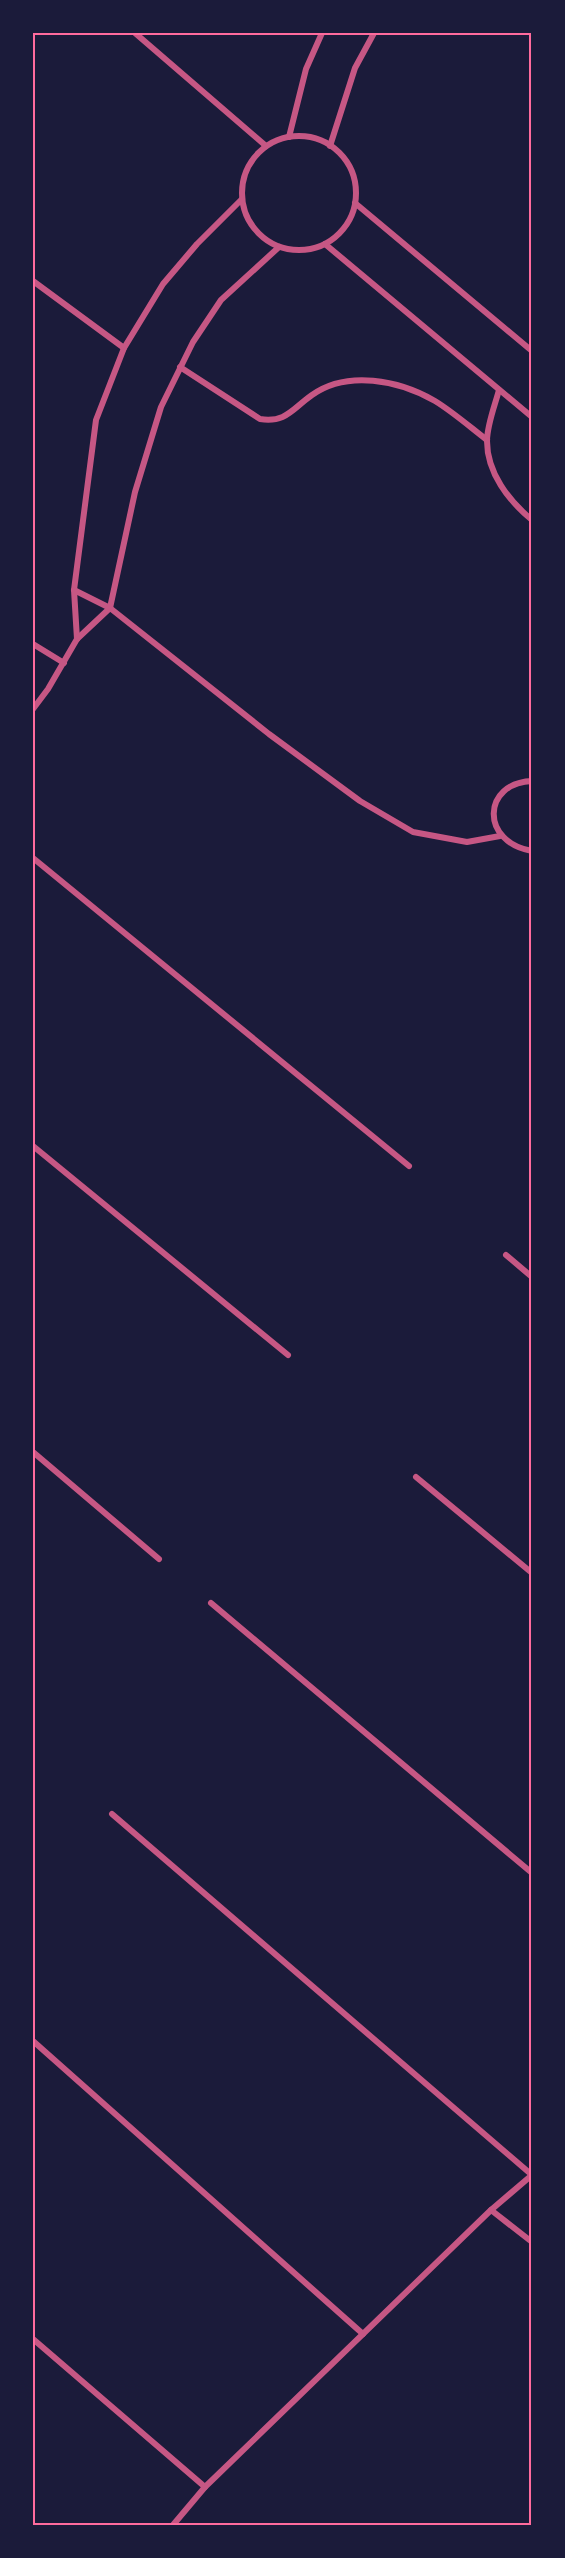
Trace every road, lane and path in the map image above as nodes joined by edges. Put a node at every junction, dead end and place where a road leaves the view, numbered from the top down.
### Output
1 (135, 33) edge
2 (322, 33) edge
3 (374, 33) edge
4 (289, 137) junction
5 (266, 146) junction
6 (330, 146) junction
7 (242, 199) junction
8 (356, 203) junction
9 (325, 244) junction
10 (279, 247) junction
11 (33, 281) edge
12 (123, 348) junction
13 (532, 351) edge
14 (180, 367) junction
15 (499, 390) junction
16 (532, 417) edge
17 (487, 440) junction
18 (532, 520) edge
19 (74, 590) junction
20 (110, 608) junction
21 (77, 639) junction
22 (33, 644) edge
23 (64, 663) junction
24 (33, 709) edge
25 (532, 781) edge
26 (500, 836) junction
27 (532, 851) edge
28 (33, 858) edge
29 (33, 1146) edge
30 (409, 1166) dead end
31 (506, 1255) dead end
32 (532, 1276) edge
33 (288, 1355) dead end
34 (33, 1452) edge
35 (416, 1477) dead end
36 (159, 1559) dead end
37 (532, 1573) edge
38 (211, 1603) dead end
39 (112, 1814) dead end
40 (532, 1873) edge
41 (33, 2041) edge
42 (532, 2175) edge
43 (491, 2210) junction
44 (532, 2242) edge
45 (363, 2334) junction
46 (33, 2339) edge
47 (205, 2487) junction
48 (173, 2525) edge

1 - 5 street
2 - 4 street
3 - 6 street
4 - 5 street
4 - 6 street
5 - 7 street
6 - 8 street
7 - 10 street
7 - 12 street
8 - 9 street
8 - 13 street
9 - 10 street
9 - 15 street
10 - 14 street
11 - 12 street
12 - 19 street
14 - 17 street
14 - 20 street
15 - 16 street
15 - 17 street
17 - 18 street
19 - 20 street
19 - 21 street
20 - 21 street
20 - 26 street
21 - 23 street
22 - 23 street
23 - 24 street
25 - 26 street
26 - 27 street
28 - 30 street
29 - 33 street
31 - 32 street
34 - 36 street
35 - 37 street
38 - 40 street
39 - 42 street
41 - 45 street
42 - 43 street
43 - 44 street
43 - 45 street
45 - 47 street
46 - 47 street
47 - 48 street

